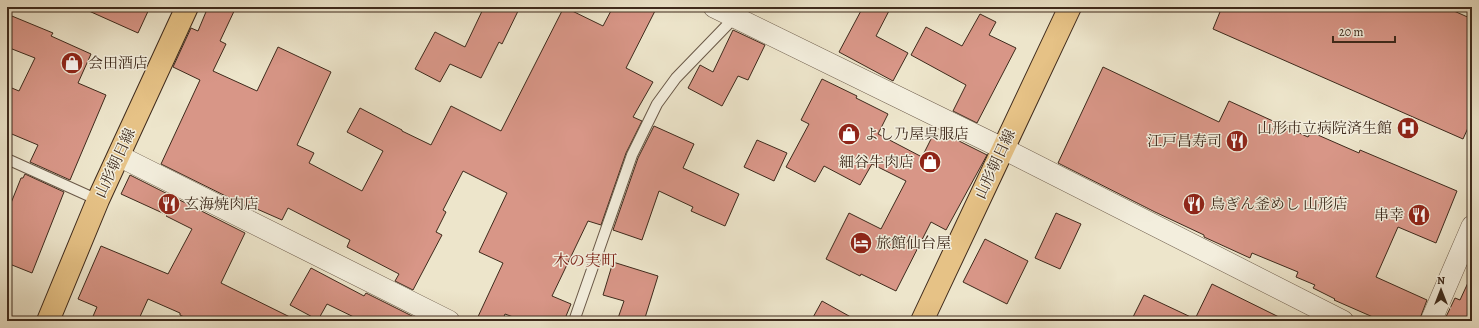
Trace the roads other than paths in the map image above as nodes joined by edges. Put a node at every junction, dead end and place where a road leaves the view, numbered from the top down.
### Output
1 (186, 7) edge
2 (714, 7) edge
3 (1070, 7) edge
4 (734, 18) junction
5 (1002, 148) junction
6 (119, 156) junction
7 (7, 159) edge
8 (98, 200) junction
9 (1472, 226) edge
10 (48, 321) edge
11 (449, 321) edge
12 (574, 321) edge
13 (922, 321) edge
14 (1343, 321) edge
15 (1431, 321) edge

1 - 6 main road, 山形朝日線
2 - 4 street
3 - 5 main road, 山形朝日線
4 - 5 street
4 - 12 lane
5 - 13 main road, 山形朝日線
5 - 14 street
6 - 8 main road, 山形朝日線
6 - 11 street
7 - 8 lane
8 - 10 main road, 山形朝日線
9 - 15 street

